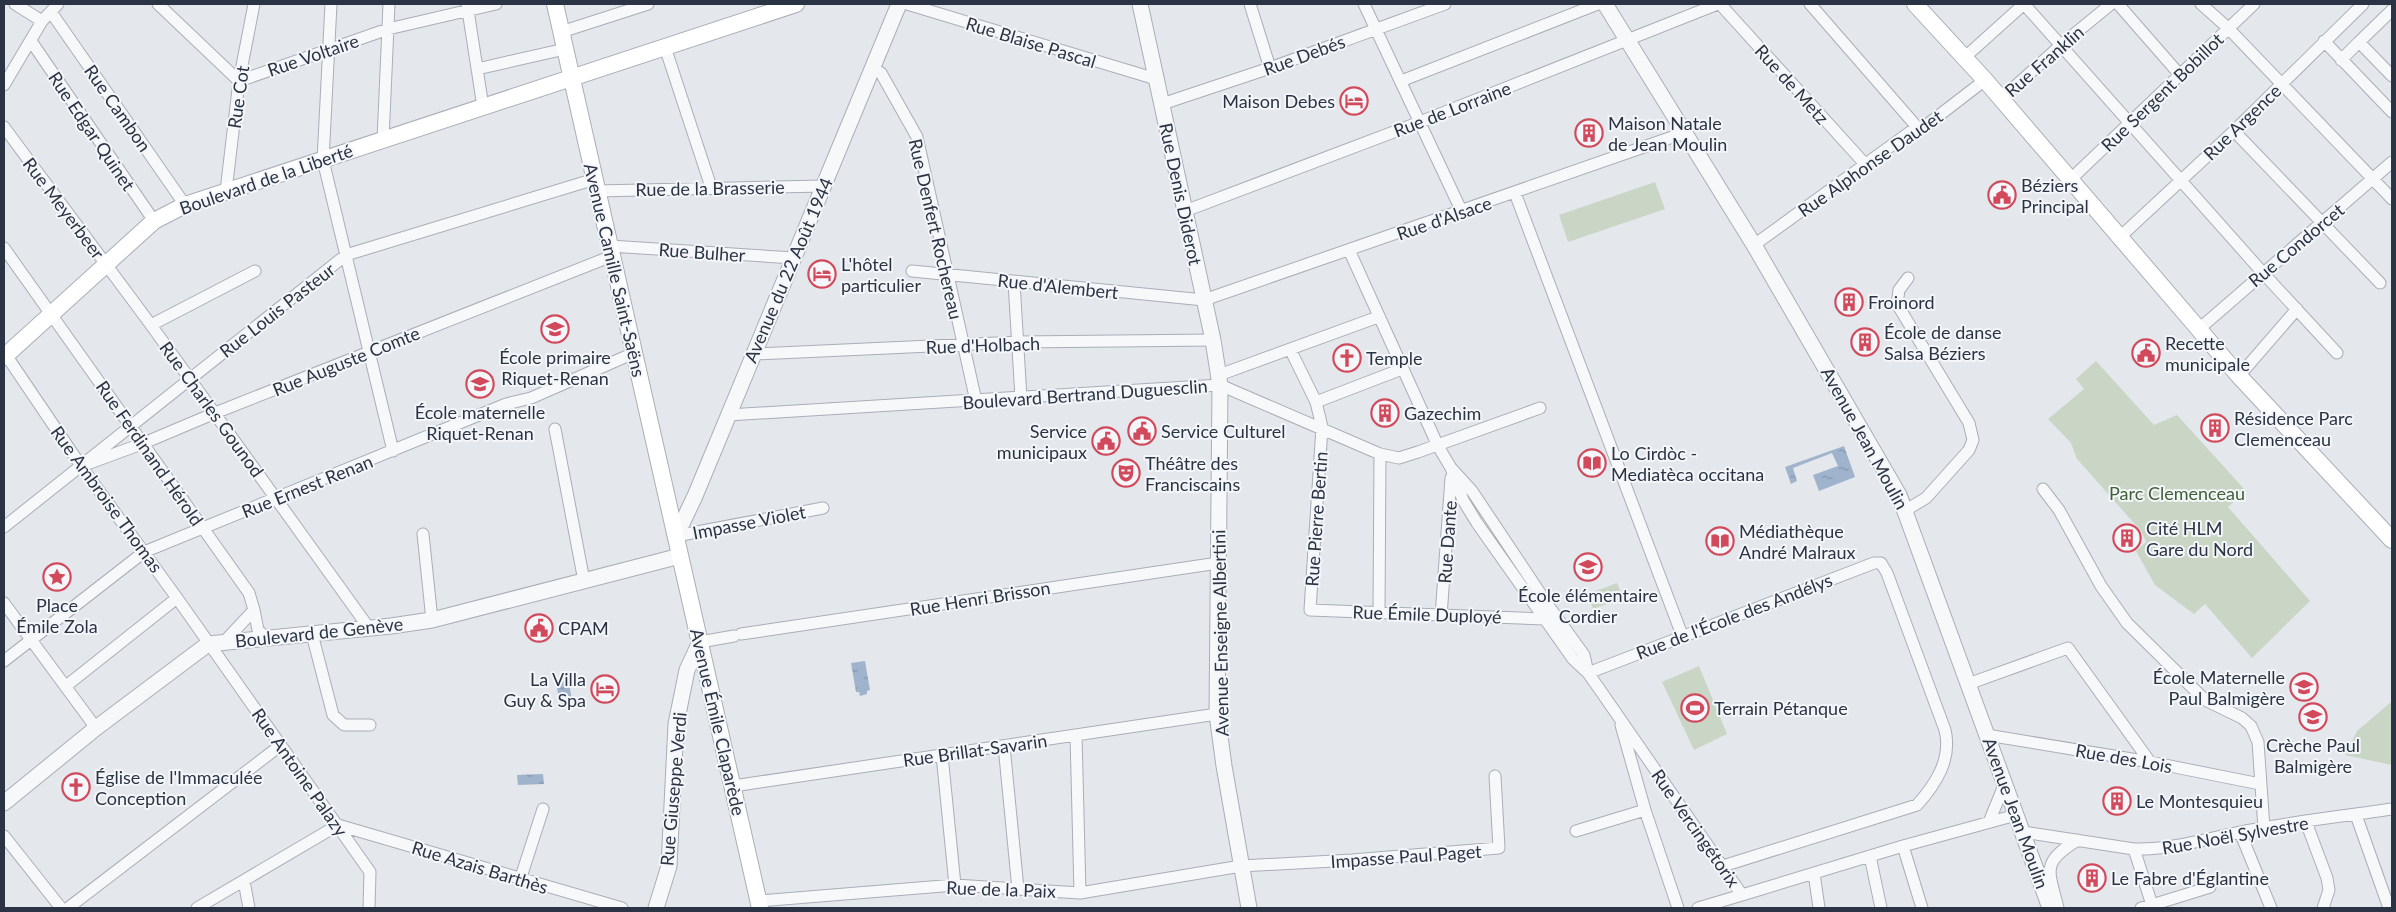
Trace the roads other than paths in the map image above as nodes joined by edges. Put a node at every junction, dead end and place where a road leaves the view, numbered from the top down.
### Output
1 (15, 4) edge
2 (158, 4) edge
3 (254, 4) edge
4 (331, 4) edge
5 (389, 4) edge
6 (496, 4) edge
7 (555, 4) edge
8 (648, 4) edge
9 (796, 4) edge
10 (899, 4) edge
11 (907, 4) edge
12 (1140, 4) edge
13 (1250, 4) edge
14 (1364, 4) edge
15 (1445, 4) edge
16 (1598, 4) edge
17 (1605, 4) edge
18 (1719, 4) edge
19 (1810, 4) edge
20 (1915, 4) edge
21 (2024, 4) edge
22 (2111, 4) edge
23 (2118, 4) edge
24 (2201, 4) edge
25 (2254, 4) edge
26 (2363, 4) edge
27 (467, 7) edge
28 (54, 8) edge
29 (2392, 10) edge
30 (42, 21) junction
31 (2228, 28) junction
32 (388, 29) junction
33 (1376, 30) junction
34 (561, 32) junction
35 (1626, 40) junction
36 (31, 41) junction
37 (2324, 42) junction
38 (2359, 42) junction
39 (2061, 45) junction
40 (665, 47) junction
41 (328, 49) junction
42 (565, 49) junction
43 (1964, 58) junction
44 (2342, 60) junction
45 (872, 68) junction
46 (1270, 68) junction
47 (477, 69) junction
48 (2180, 75) junction
49 (2392, 76) edge
50 (572, 78) junction
51 (1156, 80) junction
52 (1985, 80) junction
53 (239, 81) junction
54 (1401, 81) junction
55 (2282, 84) junction
56 (4, 85) edge
57 (2001, 99) junction
58 (1162, 104) junction
59 (484, 107) junction
60 (2392, 112) edge
61 (1420, 122) junction
62 (2131, 122) junction
63 (1917, 127) junction
64 (4, 128) edge
65 (2234, 131) junction
66 (1684, 133) junction
67 (383, 140) junction
68 (323, 160) junction
69 (2392, 162) edge
70 (1865, 164) junction
71 (2374, 178) junction
72 (2070, 180) junction
73 (2182, 180) junction
74 (596, 185) junction
75 (824, 186) junction
76 (711, 188) junction
77 (226, 192) junction
78 (1515, 193) junction
79 (2392, 199) edge
80 (185, 205) junction
81 (1185, 211) junction
82 (1462, 212) junction
83 (154, 221) junction
84 (2323, 223) junction
85 (2119, 238) junction
86 (1754, 245) junction
87 (4, 248) edge
88 (1349, 250) junction
89 (611, 251) junction
90 (346, 255) junction
91 (794, 258) junction
92 (106, 264) junction
93 (255, 271) dead end
94 (912, 271) dead end
95 (2263, 273) junction
96 (948, 275) junction
97 (1908, 278) dead end
98 (1014, 282) junction
99 (2380, 283) dead end
100 (1204, 300) junction
101 (2297, 309) junction
102 (51, 313) junction
103 (1378, 317) junction
104 (151, 325) junction
105 (2200, 329) junction
106 (1213, 340) junction
107 (1018, 342) junction
108 (964, 345) junction
109 (1290, 349) junction
110 (369, 352) junction
111 (2337, 353) dead end
112 (634, 354) junction
113 (754, 354) junction
114 (4, 355) edge
115 (1402, 369) junction
116 (2239, 376) junction
117 (190, 379) junction
118 (1219, 380) junction
119 (1021, 398) junction
120 (976, 401) junction
121 (1316, 402) junction
122 (1540, 408) dead end
123 (215, 413) junction
124 (728, 415) junction
125 (130, 426) junction
126 (1322, 427) junction
127 (555, 429) dead end
128 (144, 443) junction
129 (1438, 446) junction
130 (393, 452) junction
131 (1380, 454) junction
132 (81, 466) junction
133 (1451, 468) junction
134 (2043, 489) dead end
135 (276, 498) junction
136 (2358, 505) junction
137 (823, 508) dead end
138 (1906, 510) junction
139 (2392, 526) edge
140 (4, 527) edge
141 (202, 527) junction
142 (423, 534) dead end
143 (676, 536) junction
144 (2392, 540) edge
145 (144, 552) junction
146 (680, 556) junction
147 (1218, 563) junction
148 (584, 581) junction
149 (177, 598) junction
150 (4, 603) edge
151 (254, 610) junction
152 (1310, 610) joint
153 (1379, 612) junction
154 (1441, 616) junction
155 (1544, 619) junction
156 (432, 620) junction
157 (369, 628) junction
158 (312, 634) junction
159 (1682, 636) junction
160 (267, 638) junction
161 (31, 639) junction
162 (224, 642) junction
163 (700, 642) junction
164 (208, 644) junction
165 (4, 661) edge
166 (1588, 673) junction
167 (1968, 684) junction
168 (66, 686) junction
169 (1217, 714) junction
170 (1618, 716) junction
171 (370, 725) dead end
172 (96, 728) junction
173 (1076, 735) junction
174 (1987, 735) junction
175 (281, 745) junction
176 (1004, 746) junction
177 (942, 755) junction
178 (2150, 762) junction
179 (1494, 776) dead end
180 (2005, 783) junction
181 (2260, 784) junction
182 (733, 786) junction
183 (4, 803) edge
184 (2392, 808) edge
185 (543, 809) dead end
186 (1645, 810) junction
187 (2016, 815) junction
188 (2356, 815) junction
189 (1989, 822) junction
190 (2306, 822) junction
191 (338, 824) junction
192 (2264, 828) junction
193 (1576, 831) dead end
194 (2023, 832) junction
195 (2240, 832) junction
196 (4, 836) edge
197 (2078, 840) junction
198 (1902, 846) junction
199 (2134, 849) junction
200 (1870, 856) junction
201 (1240, 866) junction
202 (1723, 866) junction
203 (1814, 873) junction
204 (520, 880) junction
205 (244, 881) junction
206 (955, 885) junction
207 (2210, 887) dead end
208 (1018, 889) junction
209 (1080, 893) junction
210 (1742, 895) junction
211 (760, 904) edge
212 (2146, 907) edge
213 (61, 908) edge
214 (68, 908) edge
215 (197, 908) edge
216 (249, 908) edge
217 (369, 908) edge
218 (622, 908) edge
219 (656, 908) edge
220 (1249, 908) edge
221 (1678, 908) edge
222 (1698, 908) edge
223 (1819, 908) edge
224 (1881, 908) edge
225 (1922, 908) edge
226 (2050, 908) edge
227 (2058, 908) edge
228 (2271, 908) edge
229 (2322, 908) edge
230 (2389, 908) edge

1 - 30 street
2 - 53 street
3 - 53 street, Rue Cot
4 - 41 street
5 - 32 street
6 - 27 street, Rue Voltaire
7 - 34 main road, Avenue Camille Saint-Saëns
8 - 34 street
9 - 40 main road, Boulevard de la Liberté
10 - 45 street, Avenue du 22 Août 1944
11 - 51 street, Rue Blaise Pascal
12 - 51 street, Rue Denis Diderot
13 - 46 street
14 - 33 street
15 - 33 street, Rue Debés
16 - 54 street
17 - 35 street, Avenue Jean Moulin
18 - 35 street, Rue de Lorraine
18 - 70 street, Rue de Metz
19 - 63 street
20 - 43 main road
21 - 39 street
21 - 43 street
22 - 39 street, Rue Franklin
23 - 48 street
24 - 31 street
25 - 31 street, Rue Sergent Bobillot
26 - 37 street, Rue Argence
27 - 32 street, Rue Voltaire
27 - 47 street
28 - 30 street
28 - 80 street, Rue Cambon
29 - 38 street
30 - 36 street
31 - 48 street, Rue Sergent Bobillot
31 - 55 street
32 - 41 street, Rue Voltaire
32 - 67 street
33 - 46 street, Rue Debés
33 - 54 street
34 - 42 main road, Avenue Camille Saint-Saëns
35 - 61 street, Rue de Lorraine
35 - 66 street, Avenue Jean Moulin
36 - 56 street
36 - 83 street, Rue Edgar Quinet
37 - 44 street
37 - 55 street, Rue Argence
38 - 44 street
38 - 49 street
39 - 57 street, Rue Franklin
39 - 62 street
40 - 50 main road, Boulevard de la Liberté
40 - 76 street
41 - 53 street, Rue Voltaire
41 - 68 street
42 - 47 street
42 - 50 main road, Avenue Camille Saint-Saëns
43 - 52 main road
44 - 60 street
45 - 75 street, Avenue du 22 Août 1944
45 - 96 street, Rue Denfert Rochereau
46 - 58 street, Rue Debés
47 - 59 street
48 - 62 street, Rue Sergent Bobillot
50 - 59 main road, Boulevard de la Liberté
50 - 74 main road, Avenue Camille Saint-Saëns
51 - 58 street, Rue Denis Diderot
52 - 57 main road
52 - 63 street, Rue Alphonse Daudet
53 - 77 street, Rue Cot
54 - 61 street
55 - 65 street, Rue Argence
55 - 71 street
57 - 72 main road
58 - 81 street, Rue Denis Diderot
59 - 67 main road, Boulevard de la Liberté
61 - 81 street, Rue de Lorraine
61 - 82 street
62 - 72 street, Rue Sergent Bobillot
62 - 73 street
63 - 70 street, Rue Alphonse Daudet
64 - 92 street, Rue Meyerbeer
65 - 73 street, Rue Argence
65 - 84 street
66 - 78 street, Rue d'Alsace
66 - 86 street, Avenue Jean Moulin
67 - 68 main road, Boulevard de la Liberté
68 - 77 main road, Boulevard de la Liberté
68 - 90 street
69 - 71 street, Rue Condorcet
70 - 86 street, Rue Alphonse Daudet
71 - 79 street
71 - 84 street, Rue Condorcet
72 - 85 main road
73 - 85 street, Rue Argence
73 - 95 street
74 - 76 street, Rue de la Brasserie
74 - 89 main road, Avenue Camille Saint-Saëns
74 - 90 street, Rue Louis Pasteur
75 - 76 street, Rue de la Brasserie
75 - 91 street, Avenue du 22 Août 1944
77 - 80 main road, Boulevard de la Liberté
78 - 82 street, Rue d'Alsace
78 - 159 street
80 - 83 main road, Boulevard de la Liberté
81 - 100 street, Rue Denis Diderot
82 - 88 street, Rue d'Alsace
83 - 92 main road, Boulevard de la Liberté
84 - 95 street, Rue Condorcet
84 - 99 street
85 - 105 main road
86 - 138 street, Avenue Jean Moulin
87 - 102 street, Rue Ferdinand Hérold
88 - 100 street, Rue d'Alsace
88 - 103 street, Rue Vercingétorix
89 - 91 street, Rue Bulher
89 - 110 street, Rue Auguste Comte
89 - 112 main road, Avenue Camille Saint-Saëns
90 - 110 street
90 - 117 street, Rue Louis Pasteur
91 - 113 street, Avenue du 22 Août 1944
92 - 102 main road, Boulevard de la Liberté
92 - 104 street, Rue Charles Gounod
93 - 104 street
94 - 96 street, Rue d'Alembert
95 - 101 street
95 - 105 street, Rue Condorcet
96 - 98 street, Rue d'Alembert
96 - 108 street, Rue Denfert Rochereau
97 - 138 street
98 - 100 street, Rue d'Alembert
98 - 107 street
100 - 106 street, Rue Denis Diderot
101 - 111 street
101 - 116 street
102 - 114 main road, Boulevard de la Liberté
102 - 125 street, Rue Ferdinand Hérold
103 - 109 street
103 - 115 street, Rue Vercingétorix
104 - 117 street, Rue Charles Gounod
105 - 116 main road
106 - 107 street, Rue d'Holbach
106 - 118 street, Rue Denis Diderot
107 - 108 street, Rue d'Holbach
107 - 119 street
108 - 113 street, Rue d'Holbach
108 - 120 street, Rue Denfert Rochereau
109 - 118 street
109 - 121 street, Rue Pierre Bertin
110 - 123 street, Rue Auguste Comte
110 - 130 street
112 - 130 street, Rue Ernest Renan
112 - 143 main road, Avenue Camille Saint-Saëns
113 - 124 street, Avenue du 22 Août 1944
114 - 132 street, Rue Ambroise Thomas
115 - 121 street
115 - 129 street, Rue Vercingétorix
116 - 136 main road
117 - 123 street, Rue Charles Gounod
117 - 125 street, Rue Louis Pasteur
118 - 119 street, Boulevard Bertrand Duguesclin
118 - 126 street, Boulevard Bertrand Duguesclin
118 - 147 street, Avenue Enseigne Albertini
119 - 120 street, Boulevard Bertrand Duguesclin
120 - 124 street, Boulevard Bertrand Duguesclin
121 - 126 street, Rue Pierre Bertin
122 - 129 street, Boulevard Bertrand Duguesclin
123 - 128 street, Rue Auguste Comte
123 - 135 street, Rue Charles Gounod
124 - 143 street, Avenue du 22 Août 1944
125 - 128 street, Rue Ferdinand Hérold
125 - 132 street, Rue Louis Pasteur
126 - 131 street, Boulevard Bertrand Duguesclin
126 - 152 street, Rue Pierre Bertin
127 - 148 street
128 - 132 street, Rue Auguste Comte
128 - 141 street, Rue Ferdinand Hérold
129 - 131 street, Boulevard Bertrand Duguesclin
129 - 133 street, Rue Vercingétorix
130 - 135 street, Rue Ernest Renan
131 - 153 street
132 - 140 street, Rue Louis Pasteur
132 - 145 street, Rue Ambroise Thomas
133 - 154 street, Rue Dante
133 - 155 street, Rue Vercingétorix
133 - 166 street, Rue Vercingétorix
134 - 181 street
135 - 141 street, Rue Ernest Renan
135 - 157 street, Rue Charles Gounod
136 - 139 main road
136 - 144 main road
137 - 143 street, Impasse Violet
138 - 167 street, Avenue Jean Moulin
141 - 145 street, Rue Ernest Renan
141 - 151 street, Rue Ferdinand Hérold
142 - 156 street
143 - 146 main road, Avenue Émile Claparède
145 - 149 street, Rue Ambroise Thomas
145 - 161 street, Rue Ernest Renan
146 - 148 street, Boulevard de Genève
146 - 163 main road, Avenue Émile Claparède
147 - 163 street, Rue Henri Brisson
147 - 169 street, Avenue Enseigne Albertini
148 - 156 street, Boulevard de Genève
149 - 164 street, Rue Ambroise Thomas
149 - 168 street
150 - 161 street
151 - 160 street, Rue Ferdinand Hérold
151 - 162 street
152 - 153 street, Rue Émile Duployé
153 - 154 street, Rue Émile Duployé
154 - 155 street, Rue Émile Duployé
155 - 166 street, Rue Vercingétorix
156 - 157 street, Boulevard de Genève
157 - 158 street, Boulevard de Genève
158 - 160 street, Boulevard de Genève
158 - 171 street
159 - 166 street, Rue de l'École des Andélys
159 - 202 street, Rue de l'École des Andélys
160 - 162 street, Boulevard de Genève
161 - 165 street, Rue Ernest Renan
161 - 168 street
162 - 164 street, Boulevard de Genève
163 - 182 main road, Avenue Émile Claparède
163 - 219 street, Rue Giuseppe Verdi
164 - 172 street, Boulevard de Genève
164 - 175 street, Rue Antoine Palazy
166 - 170 street, Rue Vercingétorix
167 - 174 street, Avenue Jean Moulin
167 - 178 street
168 - 172 street
169 - 173 street, Rue Brillat-Savarin
169 - 201 street, Avenue Enseigne Albertini
170 - 186 street
170 - 202 street, Rue Vercingétorix
172 - 183 street, Boulevard de Genève
173 - 176 street, Rue Brillat-Savarin
173 - 209 street
174 - 178 street, Rue des Lois
174 - 180 street, Avenue Jean Moulin
175 - 191 street, Rue Antoine Palazy
175 - 214 street
176 - 177 street, Rue Brillat-Savarin
176 - 208 street
177 - 182 street, Rue Brillat-Savarin
177 - 206 street
178 - 181 street, Rue des Lois
179 - 201 street, Impasse Paul Paget
180 - 187 street, Avenue Jean Moulin
180 - 189 street
181 - 192 street
182 - 211 main road, Avenue Émile Claparède
184 - 188 street, Rue Noël Sylvestre
185 - 204 street
186 - 193 street
186 - 221 street
187 - 189 street, Rue Vercingétorix
187 - 194 street, Avenue Jean Moulin
188 - 190 street, Rue Noël Sylvestre
188 - 230 street
189 - 198 street, Rue Vercingétorix
190 - 192 street, Rue Noël Sylvestre
190 - 229 street
191 - 204 street, Rue Azais Barthès
191 - 205 street
191 - 217 street, Rue Antoine Palazy
192 - 195 street, Rue Noël Sylvestre
194 - 197 street, Rue Noël Sylvestre
194 - 226 street, Avenue Jean Moulin
195 - 199 street, Rue Noël Sylvestre
195 - 228 street
196 - 213 street
197 - 199 street, Rue Noël Sylvestre
197 - 227 street
198 - 200 street, Rue Vercingétorix
198 - 225 street
199 - 212 street
200 - 203 street, Rue Vercingétorix
200 - 224 street
201 - 209 street, Rue de la Paix
201 - 220 street, Avenue Enseigne Albertini
202 - 210 street, Rue Vercingétorix
203 - 210 street, Rue Vercingétorix
203 - 223 street
204 - 218 street, Rue Azais Barthès
205 - 215 street
205 - 216 street
206 - 208 street, Rue de la Paix
206 - 211 street, Rue de la Paix
207 - 212 street
208 - 209 street, Rue de la Paix
210 - 222 street

